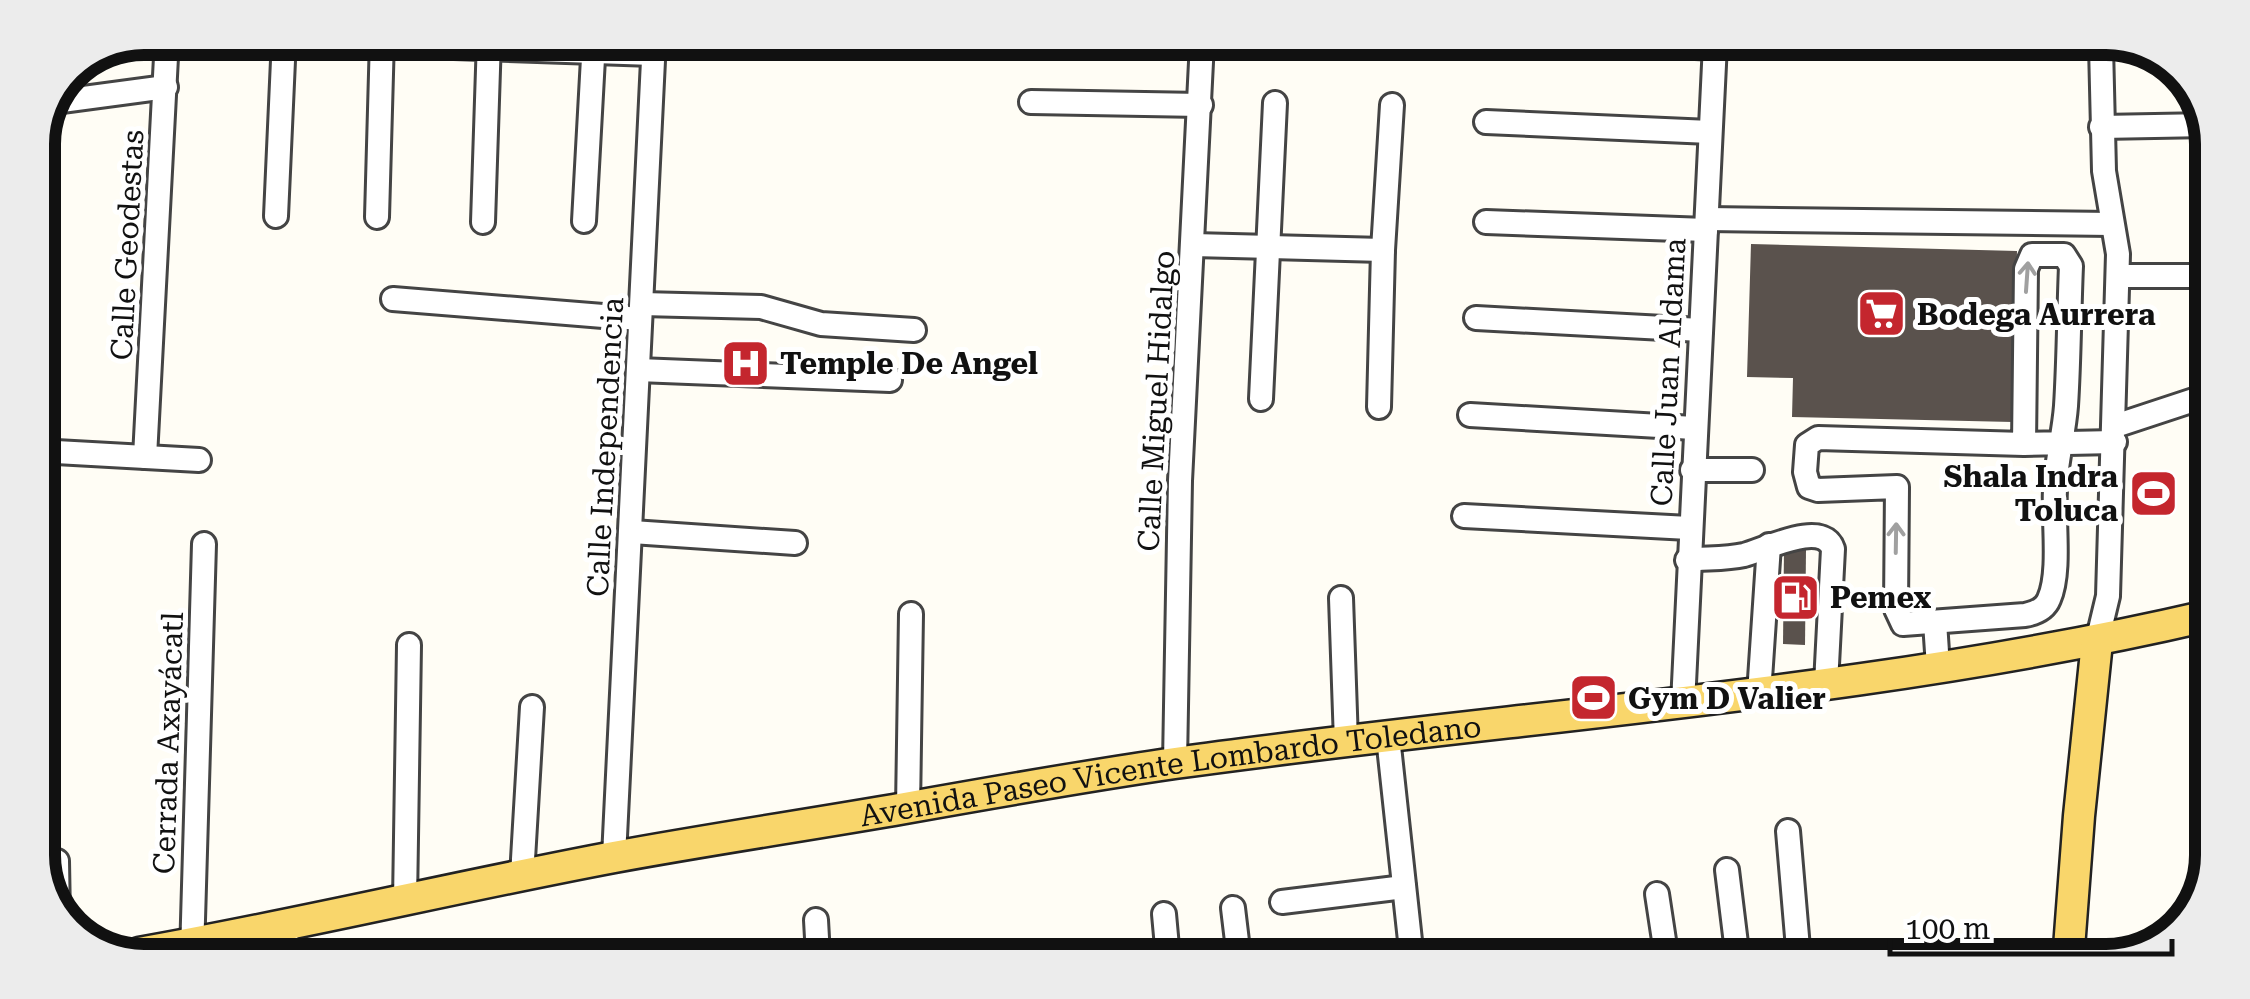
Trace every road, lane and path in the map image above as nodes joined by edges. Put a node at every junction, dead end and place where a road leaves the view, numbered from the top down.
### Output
1 (167, 55) edge
2 (283, 55) edge
3 (382, 55) edge
4 (489, 55) edge
5 (593, 55) edge
6 (653, 55) edge
7 (1202, 55) edge
8 (1714, 55) edge
9 (2101, 55) edge
10 (166, 88) junction
11 (67, 100) edge
12 (1032, 102) dead end
13 (1275, 103) dead end
14 (1201, 105) junction
15 (1392, 105) dead end
16 (1486, 122) dead end
17 (2192, 124) edge
18 (2101, 127) junction
19 (1710, 132) junction
20 (276, 216) dead end
21 (378, 217) dead end
22 (584, 221) dead end
23 (458, 222) dead end
24 (1486, 222) dead end
25 (1706, 224) junction
26 (2112, 224) junction
27 (1193, 245) junction
28 (1268, 248) junction
29 (1383, 250) junction
30 (2118, 276) junction
31 (2195, 276) edge
32 (393, 299) dead end
33 (641, 312) junction
34 (1476, 318) dead end
35 (914, 330) dead end
36 (1701, 330) junction
37 (638, 370) junction
38 (890, 380) dead end
39 (1261, 399) dead end
40 (2195, 402) edge
41 (1379, 407) dead end
42 (1470, 415) dead end
43 (1694, 428) junction
44 (2115, 441) junction
45 (2048, 445) junction
46 (55, 452) edge
47 (145, 456) junction
48 (199, 460) dead end
49 (1692, 470) junction
50 (1752, 470) dead end
51 (1464, 516) dead end
52 (1689, 528) junction
53 (632, 532) junction
54 (795, 543) dead end
55 (204, 544) dead end
56 (1768, 545) junction
57 (1688, 560) junction
58 (1340, 598) dead end
59 (911, 614) dead end
60 (2195, 619) edge
61 (1942, 622) junction
62 (2097, 642) junction
63 (409, 645) dead end
64 (1946, 666) junction
65 (1826, 684) junction
66 (1758, 694) junction
67 (1683, 704) junction
68 (532, 707) dead end
69 (1388, 737) junction
70 (1346, 742) junction
71 (1175, 764) junction
72 (908, 808) junction
73 (1788, 832) dead end
74 (614, 858) junction
75 (57, 861) dead end
76 (1726, 870) dead end
77 (57, 873) edge
78 (522, 876) junction
79 (1404, 887) junction
80 (1657, 894) dead end
81 (405, 902) junction
82 (1282, 902) dead end
83 (1233, 908) dead end
84 (1164, 914) dead end
85 (816, 920) dead end
86 (286, 940) edge
87 (192, 944) edge
88 (244, 944) edge
89 (817, 944) edge
90 (1167, 944) edge
91 (1237, 944) edge
92 (1410, 944) edge
93 (1665, 944) edge
94 (1736, 944) edge
95 (1798, 944) edge
96 (2070, 944) edge

1 - 10 street, Calle Geodestas
2 - 20 street
3 - 21 street
4 - 23 street
5 - 22 street
6 - 33 street, Calle Independencia
7 - 14 street, Calle Miguel Hidalgo
8 - 19 street, Calle Juan Aldama
9 - 18 street
10 - 11 street
10 - 47 street, Calle Geodestas
12 - 14 street
13 - 28 street
14 - 27 street, Calle Miguel Hidalgo
15 - 29 street
16 - 19 street
17 - 18 street
18 - 26 street
19 - 25 street, Calle Juan Aldama
24 - 25 street
25 - 26 street
25 - 36 street, Calle Juan Aldama
26 - 30 street
27 - 28 street
27 - 71 street, Calle Miguel Hidalgo
28 - 29 street
28 - 39 street
29 - 41 street
30 - 31 street
30 - 44 street
32 - 33 street
33 - 35 street
33 - 37 street, Calle Independencia
34 - 36 street
36 - 43 street, Calle Juan Aldama
37 - 38 street
37 - 53 street, Calle Independencia
40 - 44 street
42 - 43 street
43 - 49 street, Calle Juan Aldama
44 - 45 street
44 - 62 street
45 -> 45 street
45 - 61 street
61 -> 45 street
46 - 47 street
47 - 48 street
49 - 50 street
49 - 52 street, Calle Juan Aldama
51 - 52 street
52 - 57 street, Calle Juan Aldama
53 - 54 street
53 - 74 street, Calle Independencia
55 - 87 street, Cerrada Axayácatl
56 - 57 street
56 - 65 street
56 - 66 street
57 - 67 street, Calle Juan Aldama
58 - 70 street
59 - 72 street
60 - 62 main road, Avenida Paseo Vicente Lombardo Toledano
61 - 64 street
62 - 64 main road, Avenida Paseo Vicente Lombardo Toledano
62 - 96 main road
63 - 81 street
64 - 65 main road, Avenida Paseo Vicente Lombardo Toledano
65 - 66 main road, Avenida Paseo Vicente Lombardo Toledano
66 - 67 main road, Avenida Paseo Vicente Lombardo Toledano
67 - 69 main road, Avenida Paseo Vicente Lombardo Toledano
68 - 78 street
69 - 70 main road, Avenida Paseo Vicente Lombardo Toledano
69 - 79 street
70 - 71 main road, Avenida Paseo Vicente Lombardo Toledano
71 - 72 main road, Avenida Paseo Vicente Lombardo Toledano
72 - 74 main road, Avenida Paseo Vicente Lombardo Toledano
73 - 95 street
74 - 78 main road, Avenida Paseo Vicente Lombardo Toledano
75 - 77 street
76 - 94 street
78 - 81 main road, Avenida Paseo Vicente Lombardo Toledano
79 - 82 street
79 - 92 street
80 - 93 street
81 - 86 main road, Avenida Paseo Vicente Lombardo Toledano
83 - 91 street
84 - 90 street
85 - 89 street
86 - 88 main road, Avenida Paseo Vicente Lombardo Toledano

